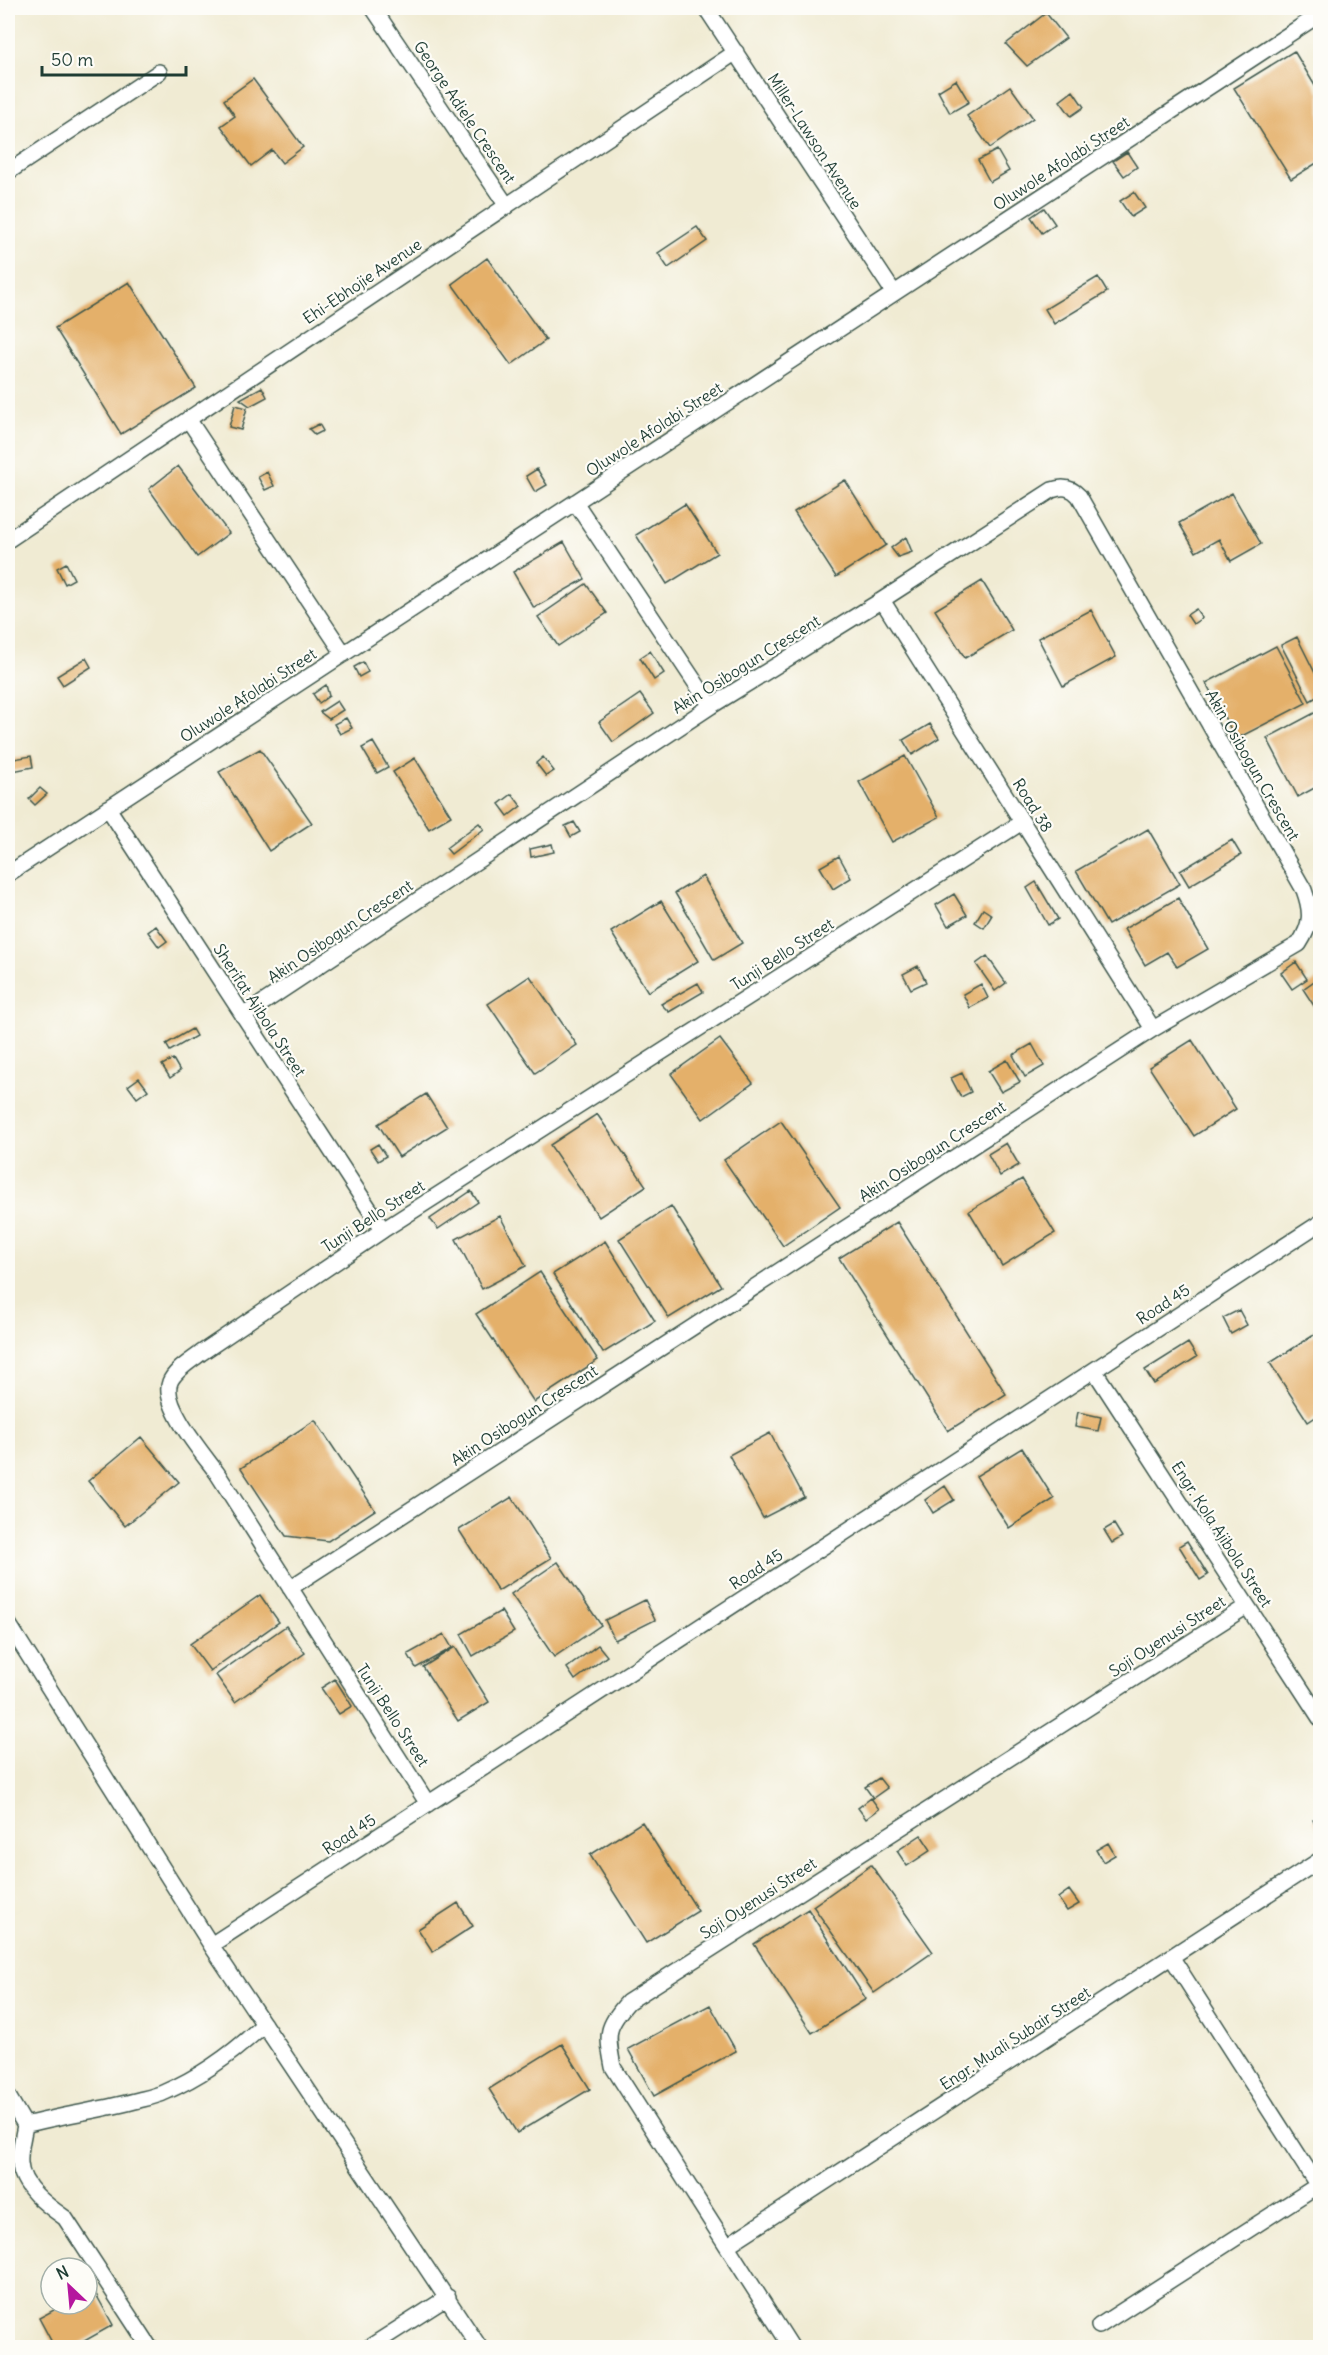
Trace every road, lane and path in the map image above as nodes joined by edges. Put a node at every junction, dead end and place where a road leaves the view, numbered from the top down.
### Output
1 (373, 8) edge
2 (706, 8) edge
3 (1320, 14) edge
4 (736, 52) junction
5 (159, 72) dead end
6 (8, 172) edge
7 (507, 206) junction
8 (894, 293) junction
9 (188, 419) junction
10 (575, 502) junction
11 (8, 540) edge
12 (882, 600) junction
13 (344, 654) junction
14 (711, 706) junction
15 (108, 808) junction
16 (1022, 822) junction
17 (8, 874) edge
18 (243, 1016) junction
19 (1153, 1029) junction
20 (1320, 1223) edge
21 (383, 1230) junction
22 (1094, 1370) junction
23 (290, 1588) junction
24 (1247, 1606) junction
25 (8, 1623) edge
26 (1320, 1718) edge
27 (428, 1804) junction
28 (1320, 1860) edge
29 (211, 1945) junction
30 (1172, 1958) junction
31 (264, 2024) junction
32 (8, 2096) edge
33 (25, 2125) junction
34 (1319, 2187) edge
35 (728, 2246) junction
36 (448, 2297) junction
37 (1099, 2326) dead end
38 (150, 2348) edge
39 (368, 2348) edge
40 (480, 2348) edge
41 (792, 2348) edge

1 - 7 street, George Adiele Crescent
2 - 4 street, Miller-Lawson Avenue
3 - 8 street, Oluwole Afolabi Street
4 - 7 street, Ehi-Ebhojie Avenue
4 - 8 street, Miller-Lawson Avenue
5 - 6 street
7 - 9 street, Ehi-Ebhojie Avenue
8 - 10 street, Oluwole Afolabi Street
9 - 11 street, Ehi-Ebhojie Avenue
9 - 13 street
10 - 13 street, Oluwole Afolabi Street
10 - 14 street
12 - 14 street, Akin Osibogun Crescent
12 - 16 street, Road 38
12 - 19 street, Akin Osibogun Crescent
13 - 15 street, Oluwole Afolabi Street
14 - 18 street, Akin Osibogun Crescent
15 - 17 street, Oluwole Afolabi Street
15 - 18 street, Sherifat Ajibola Street
16 - 19 street, Road 38
16 - 21 street, Tunji Bello Street
18 - 21 street, Sherifat Ajibola Street
19 - 23 street, Akin Osibogun Crescent
20 - 22 street, Road 45
21 - 23 street, Tunji Bello Street
22 - 24 street, Engr. Kola Ajibola Street
22 - 27 street, Road 45
23 - 27 street, Tunji Bello Street
24 - 26 street, Engr. Kola Ajibola Street
24 - 35 street, Soji Oyenusi Street
25 - 29 street
27 - 29 street, Road 45
28 - 30 street, Engr. Muali Subair Street
29 - 31 street
30 - 34 street
30 - 35 street, Engr. Muali Subair Street
31 - 33 street
31 - 36 street
32 - 33 street
33 - 38 street
34 - 37 street
35 - 41 street, Soji Oyenusi Street
36 - 39 street
36 - 40 street

